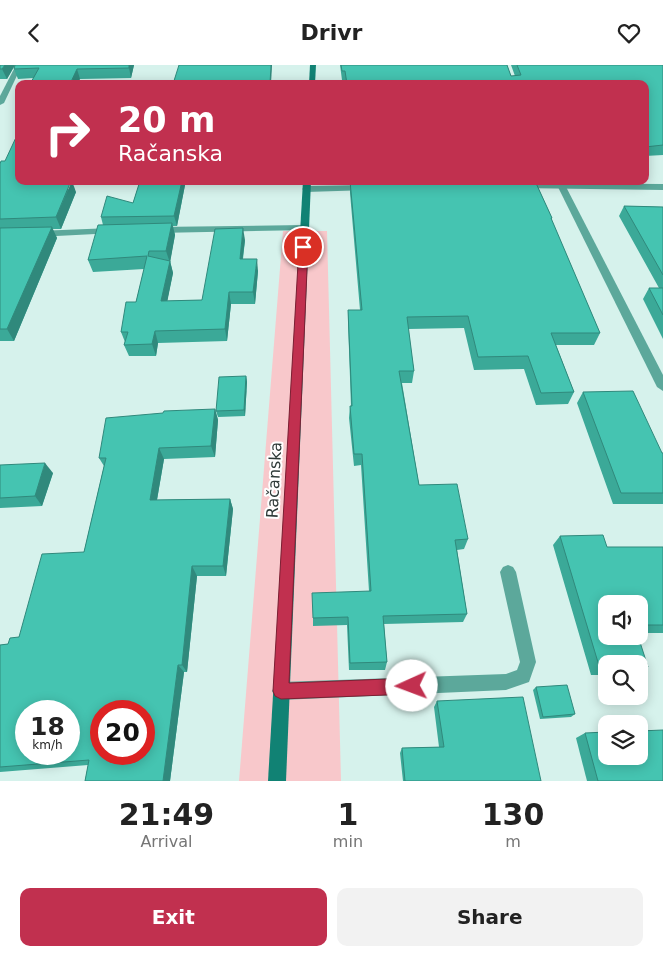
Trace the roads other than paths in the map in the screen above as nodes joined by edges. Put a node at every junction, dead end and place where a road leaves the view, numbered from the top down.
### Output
1 (19, 65) edge
2 (313, 65) edge
3 (312, 80) edge
4 (3, 90) edge
5 (0, 103) edge
6 (307, 185) edge
7 (528, 185) edge
8 (561, 185) edge
9 (612, 185) edge
10 (512, 186) edge
11 (663, 187) edge
12 (375, 188) edge
13 (304, 228) junction
14 (143, 230) edge
15 (124, 231) edge
16 (29, 234) edge
17 (663, 387) edge
18 (508, 571) dead end
19 (281, 691) junction
20 (277, 781) edge

1 - 4 street
2 - 3 main road
4 - 5 street
6 - 12 street
6 - 13 main road, Račanska
7 - 10 street
8 - 17 street
9 - 11 street
13 - 14 street
13 - 19 main road, Račanska
15 - 16 street
18 - 19 street
19 - 20 main road, Račanska

